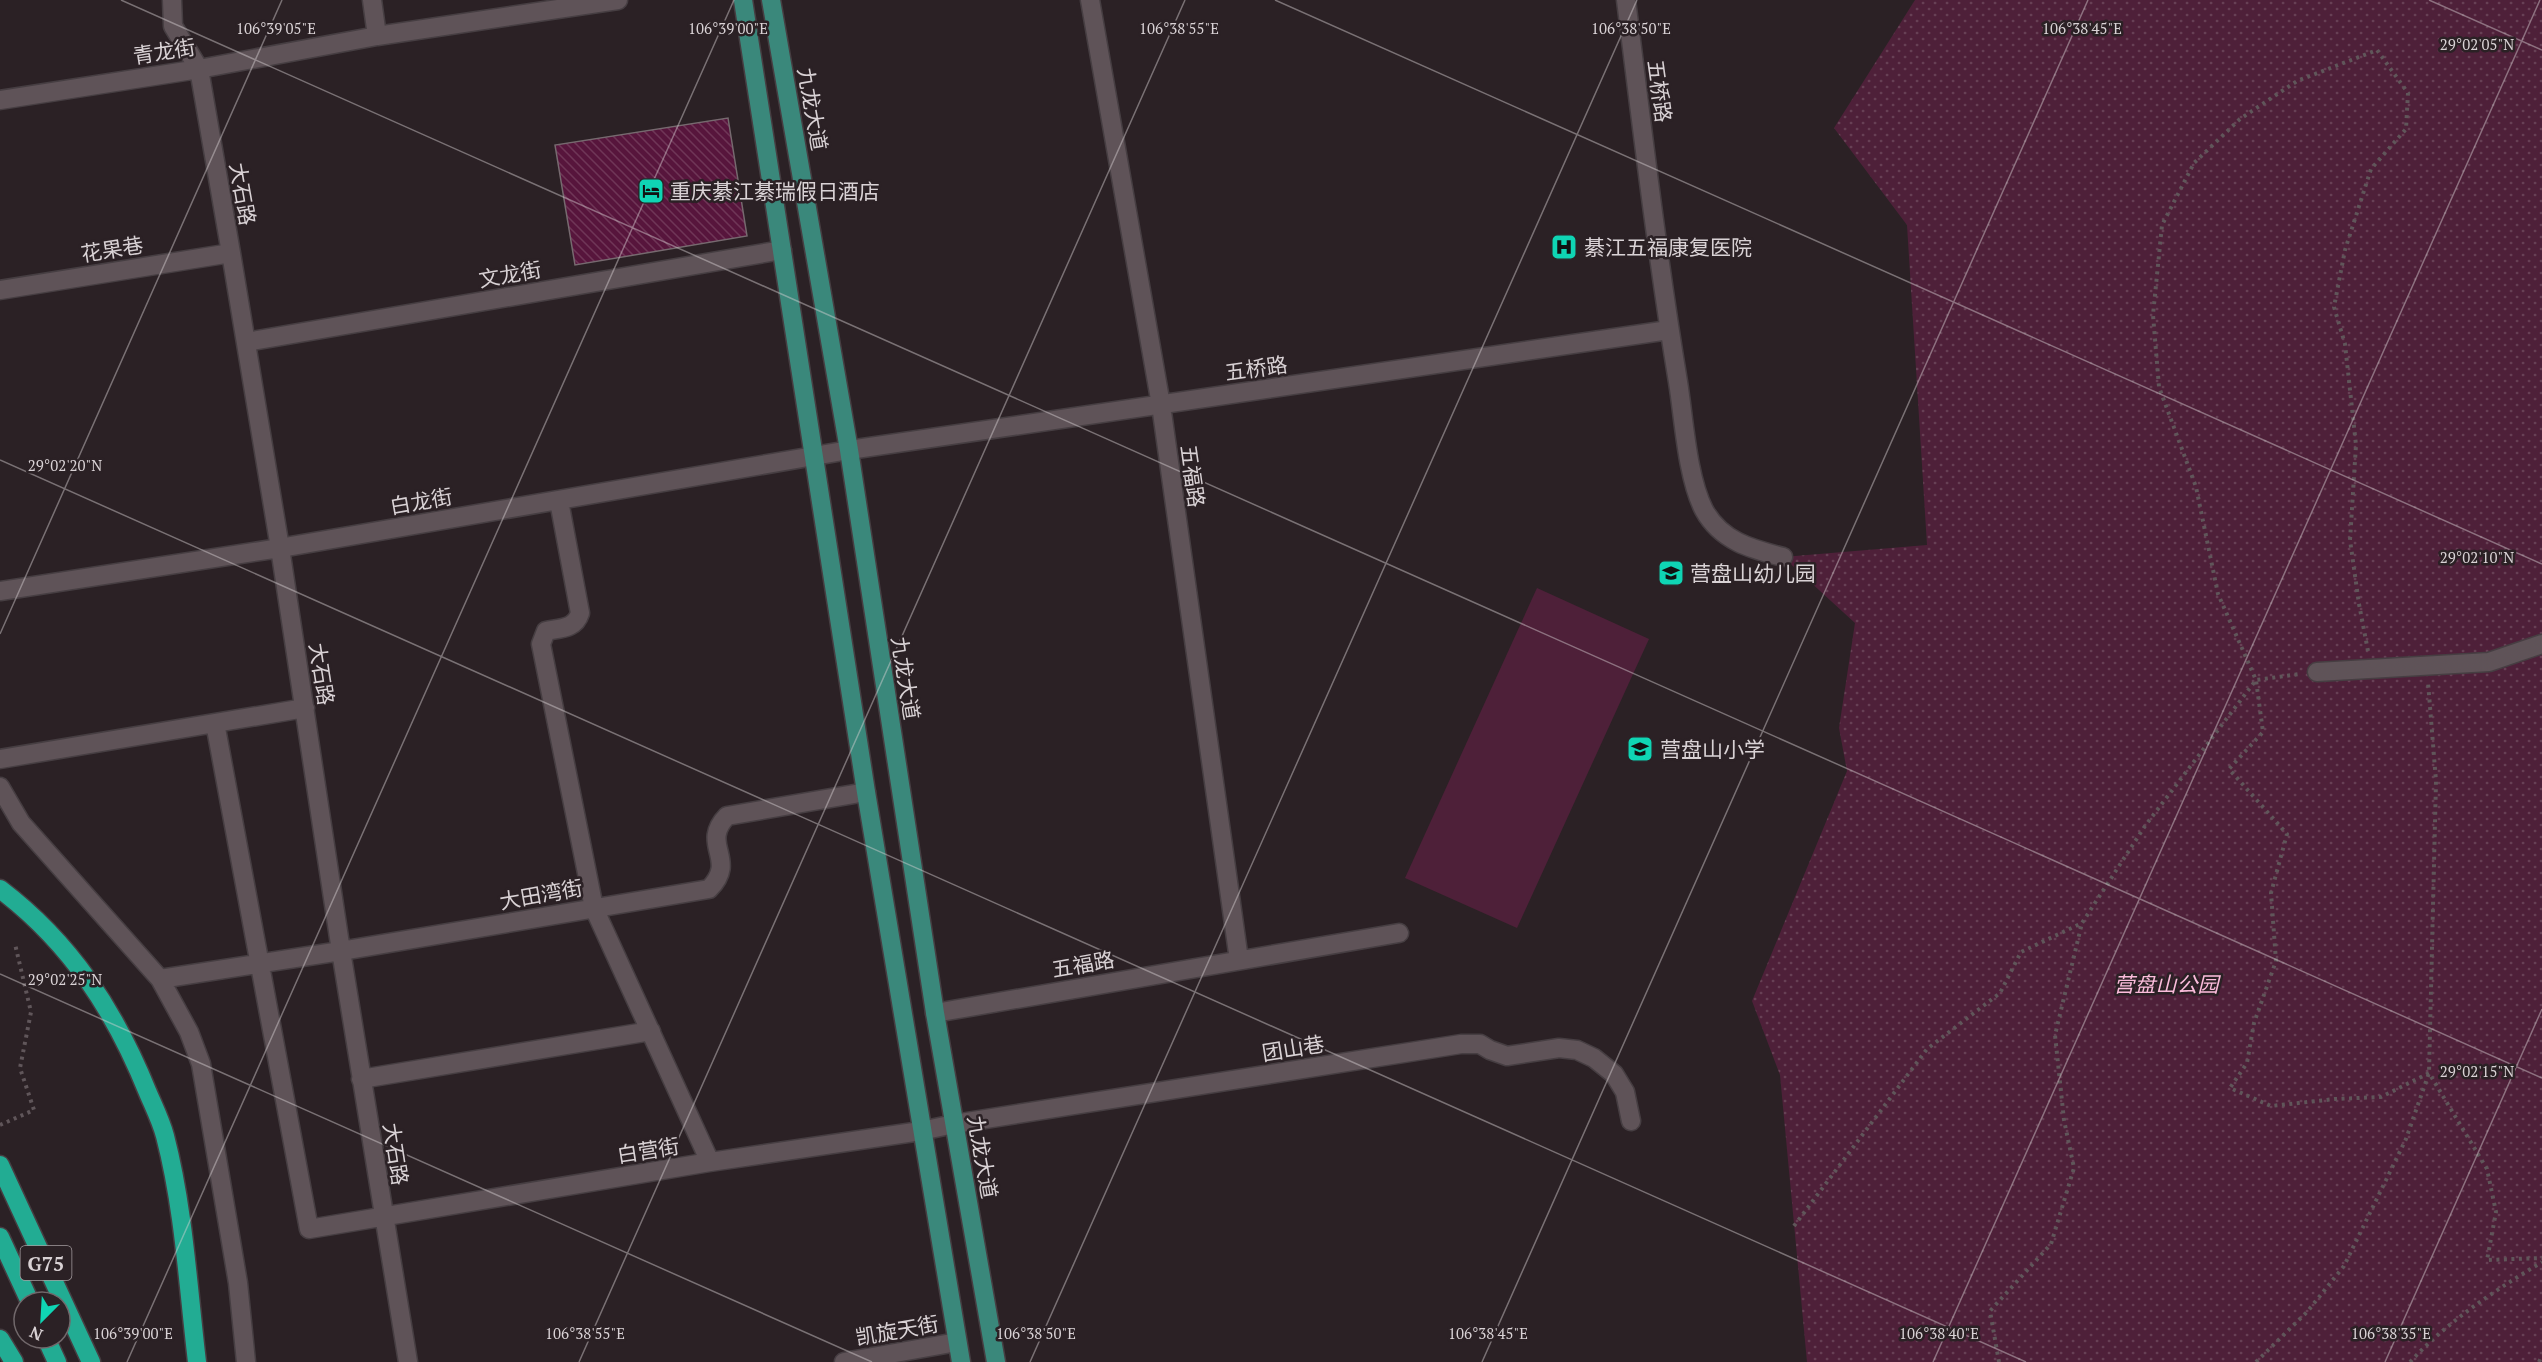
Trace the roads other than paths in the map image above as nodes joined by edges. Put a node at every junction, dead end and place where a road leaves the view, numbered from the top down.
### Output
1 (172, 0) edge
2 (372, 0) edge
3 (618, 0) edge
4 (743, 0) edge
5 (771, 0) edge
6 (1090, 0) edge
7 (1626, 0) edge
8 (377, 36) junction
9 (199, 69) junction
10 (0, 100) edge
11 (782, 250) junction
12 (231, 253) junction
13 (0, 290) edge
14 (1669, 330) junction
15 (246, 342) junction
16 (1161, 405) junction
17 (849, 450) junction
18 (815, 458) junction
19 (559, 501) junction
20 (280, 548) junction
21 (1783, 557) dead end
22 (0, 591) edge
23 (2542, 644) edge
24 (2317, 672) road end
25 (305, 708) junction
26 (215, 723) junction
27 (0, 759) edge
28 (0, 787) edge
29 (866, 792) junction
30 (0, 889) edge
31 (594, 908) junction
32 (1399, 933) dead end
33 (341, 951) junction
34 (1239, 960) junction
35 (260, 964) junction
36 (160, 979) junction
37 (935, 1012) junction
38 (651, 1031) junction
39 (361, 1079) junction
40 (1631, 1121) dead end
41 (954, 1124) junction
42 (921, 1131) junction
43 (710, 1162) junction
44 (0, 1165) edge
45 (383, 1216) junction
46 (0, 1237) edge
47 (24, 1290) edge
48 (0, 1339) edge
49 (957, 1342) junction
50 (14, 1362) edge
51 (91, 1362) edge
52 (196, 1362) edge
53 (246, 1362) edge
54 (408, 1362) edge
55 (844, 1362) edge
56 (961, 1362) edge
57 (996, 1362) edge

1 - 9 street, 大石路
2 - 8 street
3 - 8 street, 青龙街
4 - 11 main road
5 - 17 main road, 九龙大道
6 - 16 street, 五福路
7 - 14 street, 五桥路
8 - 9 street, 青龙街
9 - 10 street, 青龙街
9 - 12 street, 大石路
11 - 15 street, 文龙街
11 - 18 main road
12 - 13 street, 花果巷
12 - 15 street, 大石路
14 - 16 street, 五桥路
14 - 21 street, 五桥路
15 - 20 street, 大石路
16 - 17 street, 五桥路
16 - 34 street, 五福路
17 - 18 street, 白龙街
17 - 37 main road, 九龙大道
18 - 19 street, 白龙街
18 - 29 main road
19 - 20 street, 白龙街
19 - 31 street
20 - 22 street, 白龙街
20 - 25 street, 大石路
23 - 24 street
25 - 26 street
25 - 33 street, 大石路
26 - 27 street
26 - 35 street
28 - 36 street
29 - 31 street, 大田湾街
29 - 42 main road
30 - 52 highway
31 - 33 street, 大田湾街
31 - 38 street
32 - 34 street, 五福路
33 - 35 street, 大田湾街
33 - 39 street, 大石路
34 - 37 street, 五福路
35 - 36 street, 大田湾街
35 - 45 street, 白营街
36 - 53 street
37 - 41 main road, 九龙大道
38 - 39 street
38 - 43 street
39 - 45 street, 大石路
40 - 41 street, 团山巷
41 - 42 street, 团山巷
41 - 57 main road, 九龙大道
42 - 43 street, 白营街
42 - 49 main road
43 - 45 street, 白营街
44 - 51 highway, G75
45 - 54 street, 大石路
46 - 47 highway, G75
48 - 50 highway
49 - 55 street, 凯旋天街
49 - 56 main road

